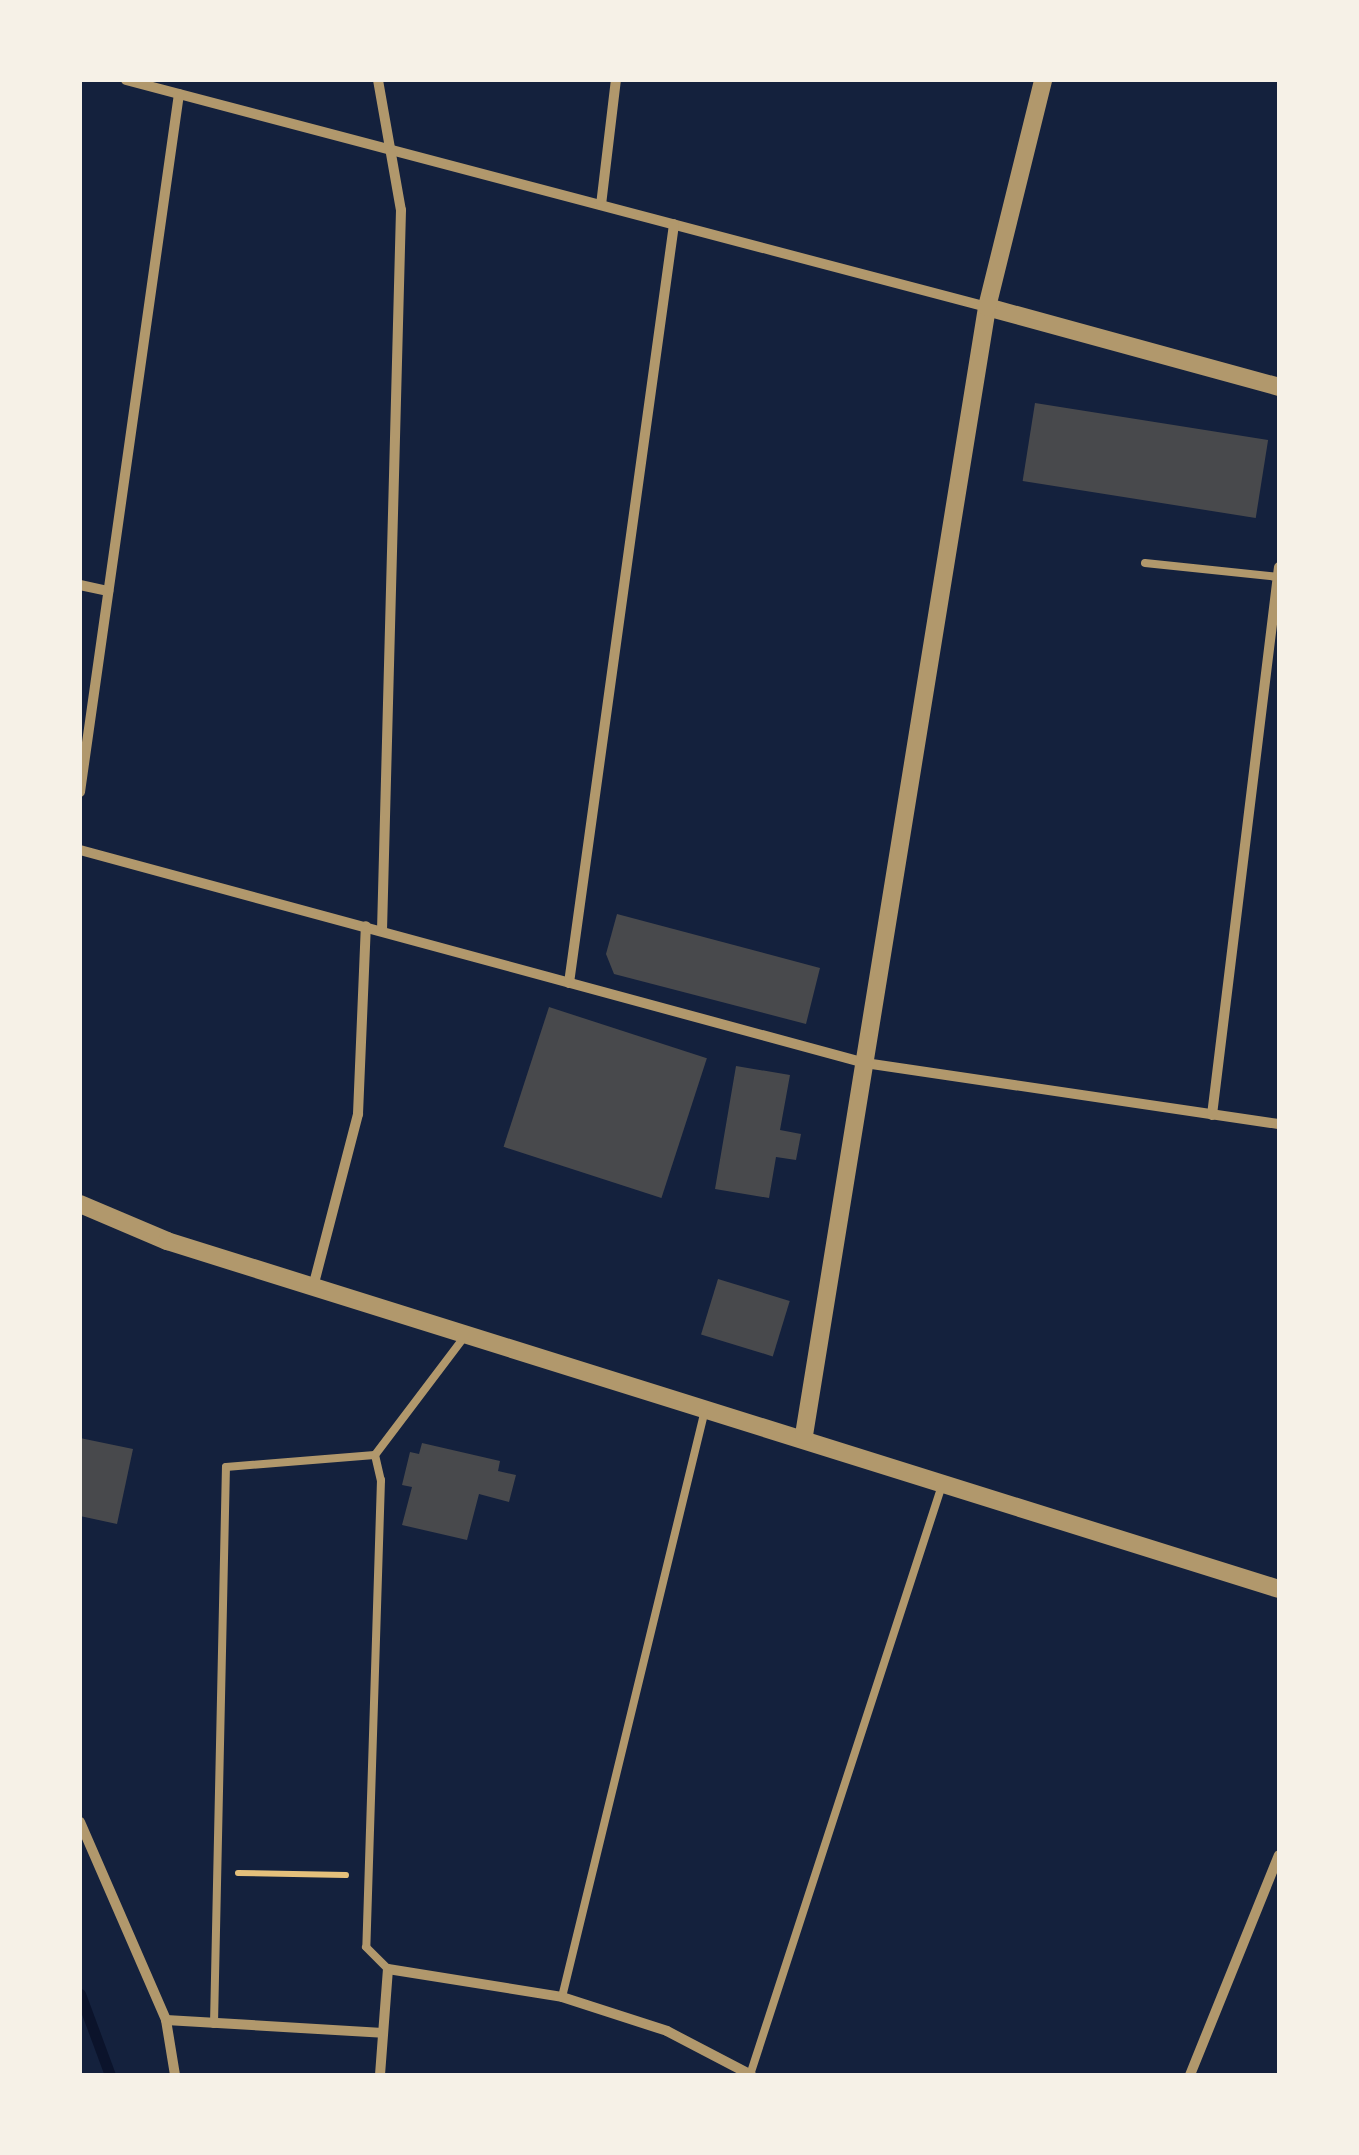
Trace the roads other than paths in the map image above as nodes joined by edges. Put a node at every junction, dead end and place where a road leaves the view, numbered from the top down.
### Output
1 (126, 80) edge
2 (378, 80) edge
3 (616, 80) edge
4 (1043, 80) edge
5 (179, 94) junction
6 (389, 149) junction
7 (601, 204) junction
8 (674, 224) junction
9 (987, 306) junction
10 (1279, 387) edge
11 (1144, 563) dead end
12 (1279, 566) edge
13 (1278, 577) edge
14 (80, 585) edge
15 (108, 591) junction
16 (80, 792) edge
17 (80, 850) edge
18 (366, 926) junction
19 (382, 930) junction
20 (569, 983) junction
21 (865, 1063) junction
22 (1212, 1115) junction
23 (1279, 1124) edge
24 (80, 1204) edge
25 (313, 1287) junction
26 (468, 1332) junction
27 (706, 1405) junction
28 (804, 1436) junction
29 (375, 1455) junction
30 (944, 1479) junction
31 (1279, 1589) edge
32 (80, 1822) edge
33 (1279, 1854) edge
34 (388, 1970) junction
35 (562, 1997) junction
36 (166, 2020) junction
37 (214, 2024) junction
38 (382, 2033) junction
39 (174, 2075) edge
40 (380, 2075) edge
41 (751, 2075) edge
42 (1190, 2075) edge

1 - 5 street
2 - 6 street
3 - 7 street
4 - 9 street
5 - 6 street
5 - 15 street
6 - 7 street
6 - 19 street
7 - 8 street
8 - 9 street
8 - 20 street
9 - 10 street
9 - 21 street
11 - 13 lane
12 - 13 street
13 - 22 street
14 - 15 street
15 - 16 street
17 - 18 street
18 - 19 street
18 - 25 street
19 - 20 street
20 - 21 street
21 - 22 street
21 - 28 street
22 - 23 street
24 - 25 street
25 - 26 street
26 - 27 street
26 - 29 lane
27 - 28 street
27 - 35 lane
28 - 30 street
29 - 34 lane
29 - 37 lane
30 - 31 street
30 - 41 lane
32 - 36 street
33 - 42 street
34 - 35 street
34 - 38 street
35 - 41 street
36 - 37 street
36 - 39 street
37 - 38 street
38 - 40 street

